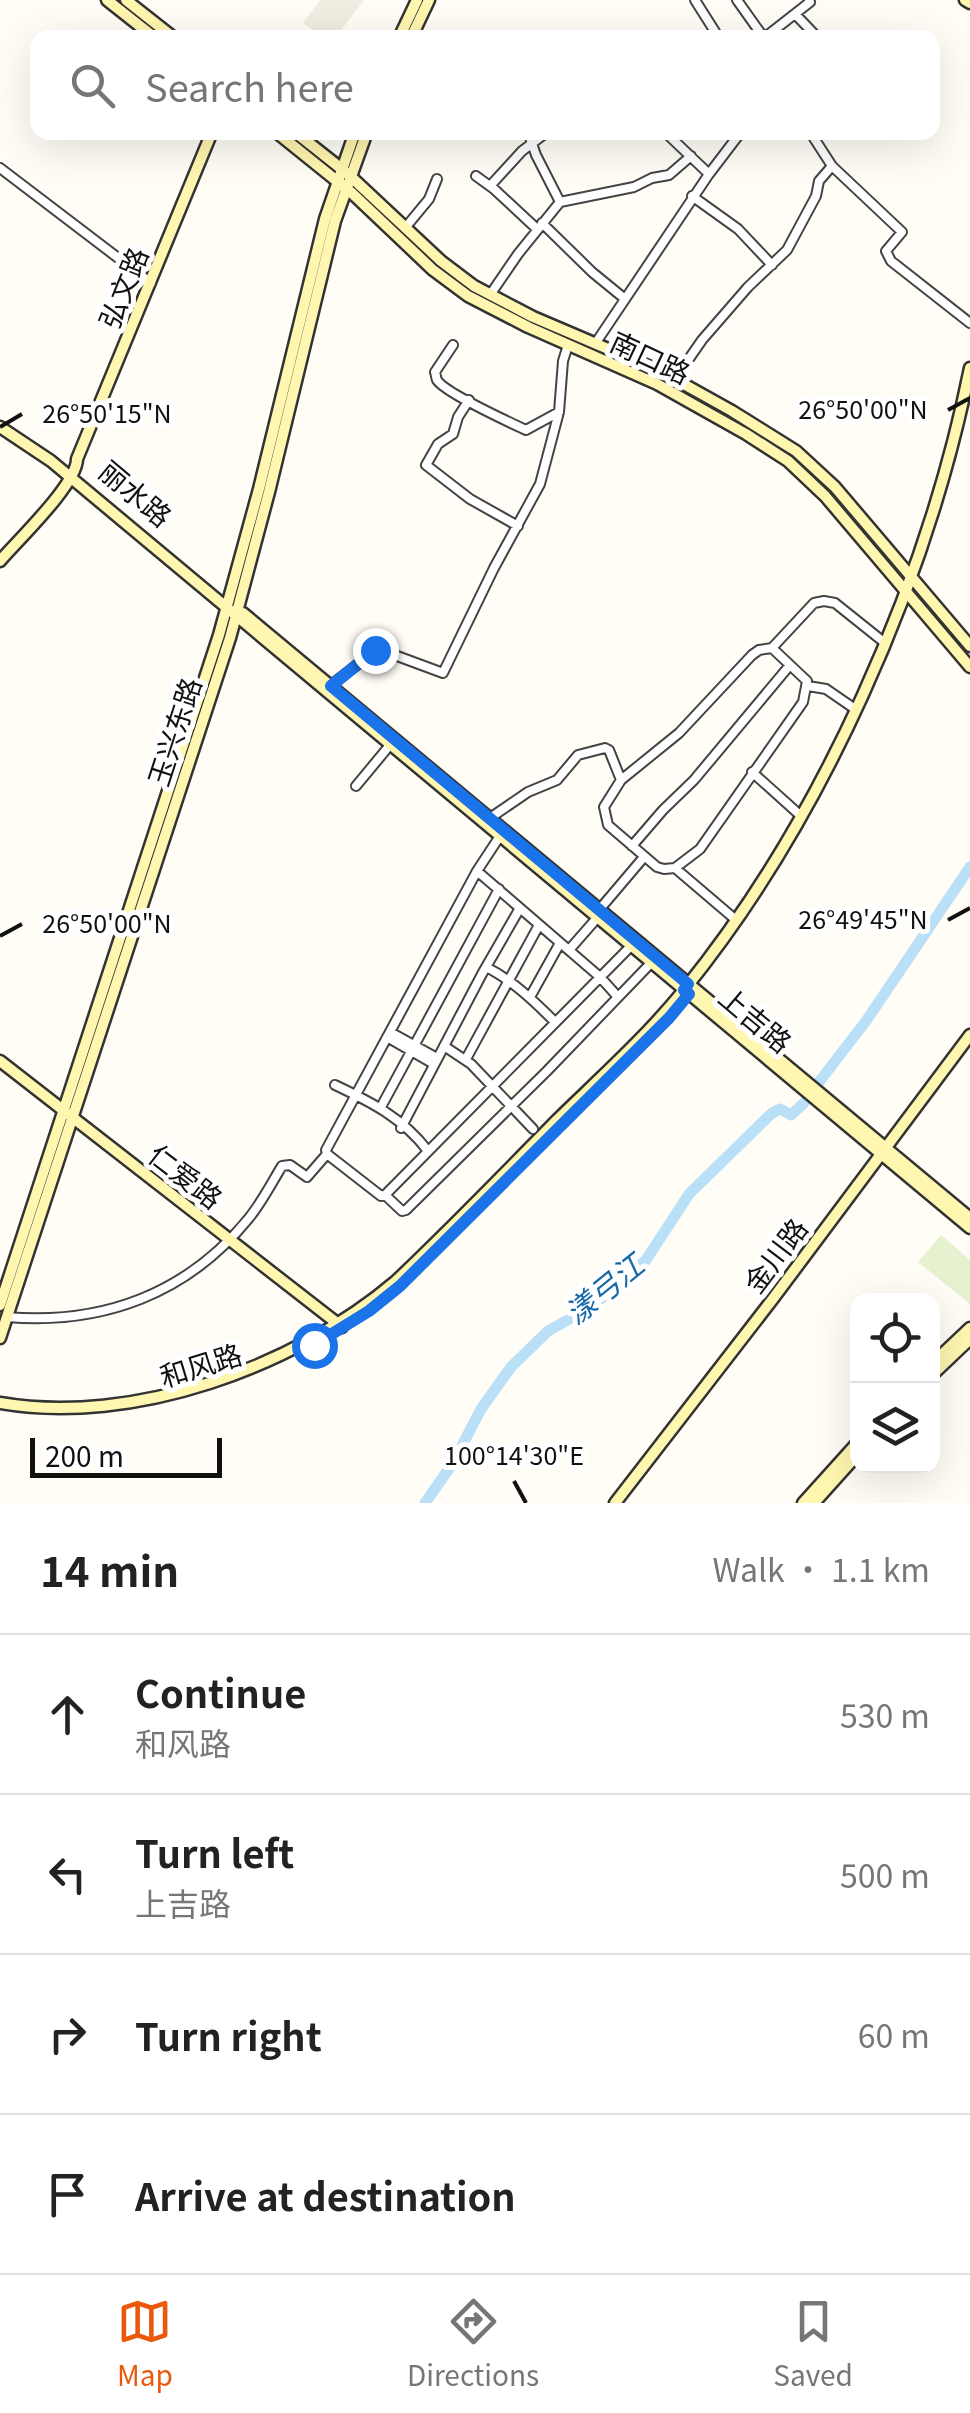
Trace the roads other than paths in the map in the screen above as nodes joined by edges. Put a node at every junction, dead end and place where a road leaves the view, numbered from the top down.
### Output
1 (107, 0) edge
2 (126, 0) edge
3 (417, 0) edge
4 (429, 0) edge
5 (695, 0) edge
6 (737, 0) edge
7 (809, 0) edge
8 (795, 14) junction
9 (145, 30) edge
10 (164, 30) edge
11 (403, 30) edge
12 (415, 30) edge
13 (715, 30) edge
14 (758, 30) edge
15 (774, 30) edge
16 (810, 30) edge
17 (209, 140) edge
18 (288, 140) edge
19 (303, 140) edge
20 (353, 140) edge
21 (363, 140) edge
22 (531, 140) edge
23 (536, 140) edge
24 (673, 140) edge
25 (735, 140) edge
26 (815, 140) edge
27 (532, 143) junction
28 (690, 156) junction
29 (832, 166) junction
30 (0, 168) edge
31 (709, 174) junction
32 (476, 176) dead end
33 (343, 178) junction
34 (437, 180) dead end
35 (490, 186) junction
36 (692, 196) junction
37 (560, 202) junction
38 (540, 226) junction
39 (405, 228) junction
40 (772, 265) junction
41 (150, 283) junction
42 (490, 295) junction
43 (625, 299) junction
44 (970, 323) edge
45 (595, 344) junction
46 (568, 345) junction
47 (452, 346) dead end
48 (970, 368) edge
49 (675, 379) junction
50 (970, 399) edge
51 (469, 400) junction
52 (559, 412) junction
53 (0, 423) edge
54 (72, 471) junction
55 (518, 526) junction
56 (0, 551) edge
57 (0, 560) edge
58 (913, 579) junction
59 (908, 593) junction
60 (232, 608) junction
61 (884, 643) junction
62 (970, 646) edge
63 (772, 648) junction
64 (790, 665) junction
65 (970, 667) edge
66 (331, 686) junction
67 (808, 686) junction
68 (855, 709) junction
69 (390, 745) junction
70 (752, 772) junction
71 (621, 780) junction
72 (356, 786) dead end
73 (802, 816) junction
74 (490, 818) junction
75 (500, 836) junction
76 (632, 846) junction
77 (644, 856) junction
78 (675, 868) junction
79 (477, 870) junction
80 (498, 890) junction
81 (520, 908) junction
82 (598, 914) junction
83 (736, 920) junction
84 (539, 924) junction
85 (560, 943) junction
86 (631, 946) junction
87 (569, 950) junction
88 (651, 963) junction
89 (486, 967) junction
90 (600, 978) junction
91 (508, 981) junction
92 (689, 989) junction
93 (530, 997) junction
94 (618, 997) junction
95 (555, 1022) junction
96 (389, 1035) junction
97 (970, 1035) edge
98 (444, 1046) junction
99 (413, 1048) junction
100 (466, 1059) junction
101 (0, 1060) edge
102 (436, 1061) junction
103 (335, 1085) dead end
104 (493, 1085) junction
105 (356, 1095) junction
106 (511, 1106) junction
107 (381, 1107) junction
108 (69, 1115) junction
109 (402, 1126) junction
110 (533, 1129) dead end
111 (428, 1150) junction
112 (883, 1151) junction
113 (328, 1154) junction
114 (384, 1195) junction
115 (970, 1218) edge
116 (970, 1228) edge
117 (229, 1240) junction
118 (0, 1304) edge
119 (7, 1317) junction
120 (340, 1326) junction
121 (970, 1328) edge
122 (0, 1338) edge
123 (970, 1339) edge
124 (940, 1356) edge
125 (940, 1368) edge
126 (0, 1406) edge
127 (850, 1451) edge
128 (850, 1463) edge
129 (615, 1503) edge
130 (803, 1503) edge
131 (814, 1503) edge

1 - 9 main road
2 - 10 main road
3 - 11 main road
4 - 12 main road
5 - 13 street
6 - 14 street
7 - 8 street
8 - 15 street
8 - 16 street
17 - 41 main road, 弘文路
18 - 33 main road, 南口路
19 - 33 main road, 南口路
20 - 33 main road, 玉兴东路
21 - 33 main road, 玉兴东路
22 - 27 street
23 - 27 street
24 - 28 street
25 - 31 street
26 - 29 street
27 - 35 street
27 - 37 street
28 - 31 street
28 - 37 street
29 - 40 street
29 - 44 street
30 - 41 street
31 - 36 street
32 - 35 street
33 - 39 main road, 南口路
33 - 46 main road, 南口路
33 - 60 main road, 玉兴东路
34 - 39 street
35 - 38 street
36 - 40 street
36 - 43 street
37 - 38 street
38 - 42 street
38 - 43 street
39 - 42 main road, 南口路
40 - 49 street
41 - 54 main road, 弘文路
42 - 45 main road, 南口路
43 - 45 street
45 - 49 main road, 南口路
46 - 52 street
46 - 59 main road, 南口路
47 - 51 street
48 - 58 main road
49 - 58 main road, 南口路
50 - 58 main road
51 - 52 street
51 - 55 street
52 - 55 street
53 - 54 main road, 丽水路
54 - 56 main road, 弘文路
54 - 57 main road, 弘文路
54 - 60 main road, 丽水路
55 - 66 street
58 - 59 main road
58 - 62 main road, 南口路
59 - 61 main road
59 - 65 main road, 南口路
59 - 92 main road
60 - 66 main road, 上吉路
60 - 69 main road, 上吉路
60 - 108 main road, 玉兴东路
61 - 63 street
61 - 68 main road
63 - 64 street
63 - 71 street
64 - 67 street
64 - 76 street
66 - 74 main road, 上吉路
67 - 68 street
67 - 70 street
68 - 73 main road
69 - 72 street
69 - 75 main road, 上吉路
70 - 73 street
70 - 78 street
71 - 74 street
71 - 76 street
73 - 83 main road
74 - 82 main road, 上吉路
75 - 79 street
75 - 82 main road, 上吉路
76 - 77 street
77 - 78 street
77 - 82 street
78 - 83 street
79 - 80 street
79 - 96 street
80 - 81 street
80 - 99 street
81 - 84 street
81 - 89 street
82 - 86 main road, 上吉路
82 - 87 street
82 - 92 main road, 上吉路
83 - 92 main road
84 - 85 street
84 - 91 street
85 - 87 street
85 - 93 street
86 - 88 main road, 上吉路
86 - 90 street
87 - 90 street
88 - 92 main road, 上吉路
88 - 94 street
89 - 91 street
89 - 98 street
90 - 94 street
90 - 95 street
91 - 93 street
91 - 100 street
92 - 112 main road, 上吉路
92 - 120 main road, 和风路
93 - 95 street
94 - 106 street
95 - 104 street
96 - 99 street
96 - 105 street
97 - 112 main road, 金川路
98 - 100 street
98 - 102 street
99 - 102 street
99 - 107 street
100 - 104 street
101 - 108 main road, 仁爱路
102 - 109 street
103 - 105 street
104 - 106 street
104 - 111 street
105 - 107 street
105 - 109 street
105 - 113 street
106 - 110 street
106 - 114 street
107 - 109 street
108 - 117 main road, 仁爱路
108 - 118 main road, 玉兴东路
108 - 119 main road, 玉兴东路
109 - 111 street
111 - 114 street
112 - 115 main road, 上吉路
112 - 116 main road, 上吉路
112 - 129 main road, 金川路
113 - 114 street
113 - 117 street
117 - 119 street
117 - 120 main road, 仁爱路
119 - 122 main road, 玉兴东路
120 - 126 main road, 和风路
121 - 124 main road
123 - 125 main road
127 - 130 main road
128 - 131 main road

